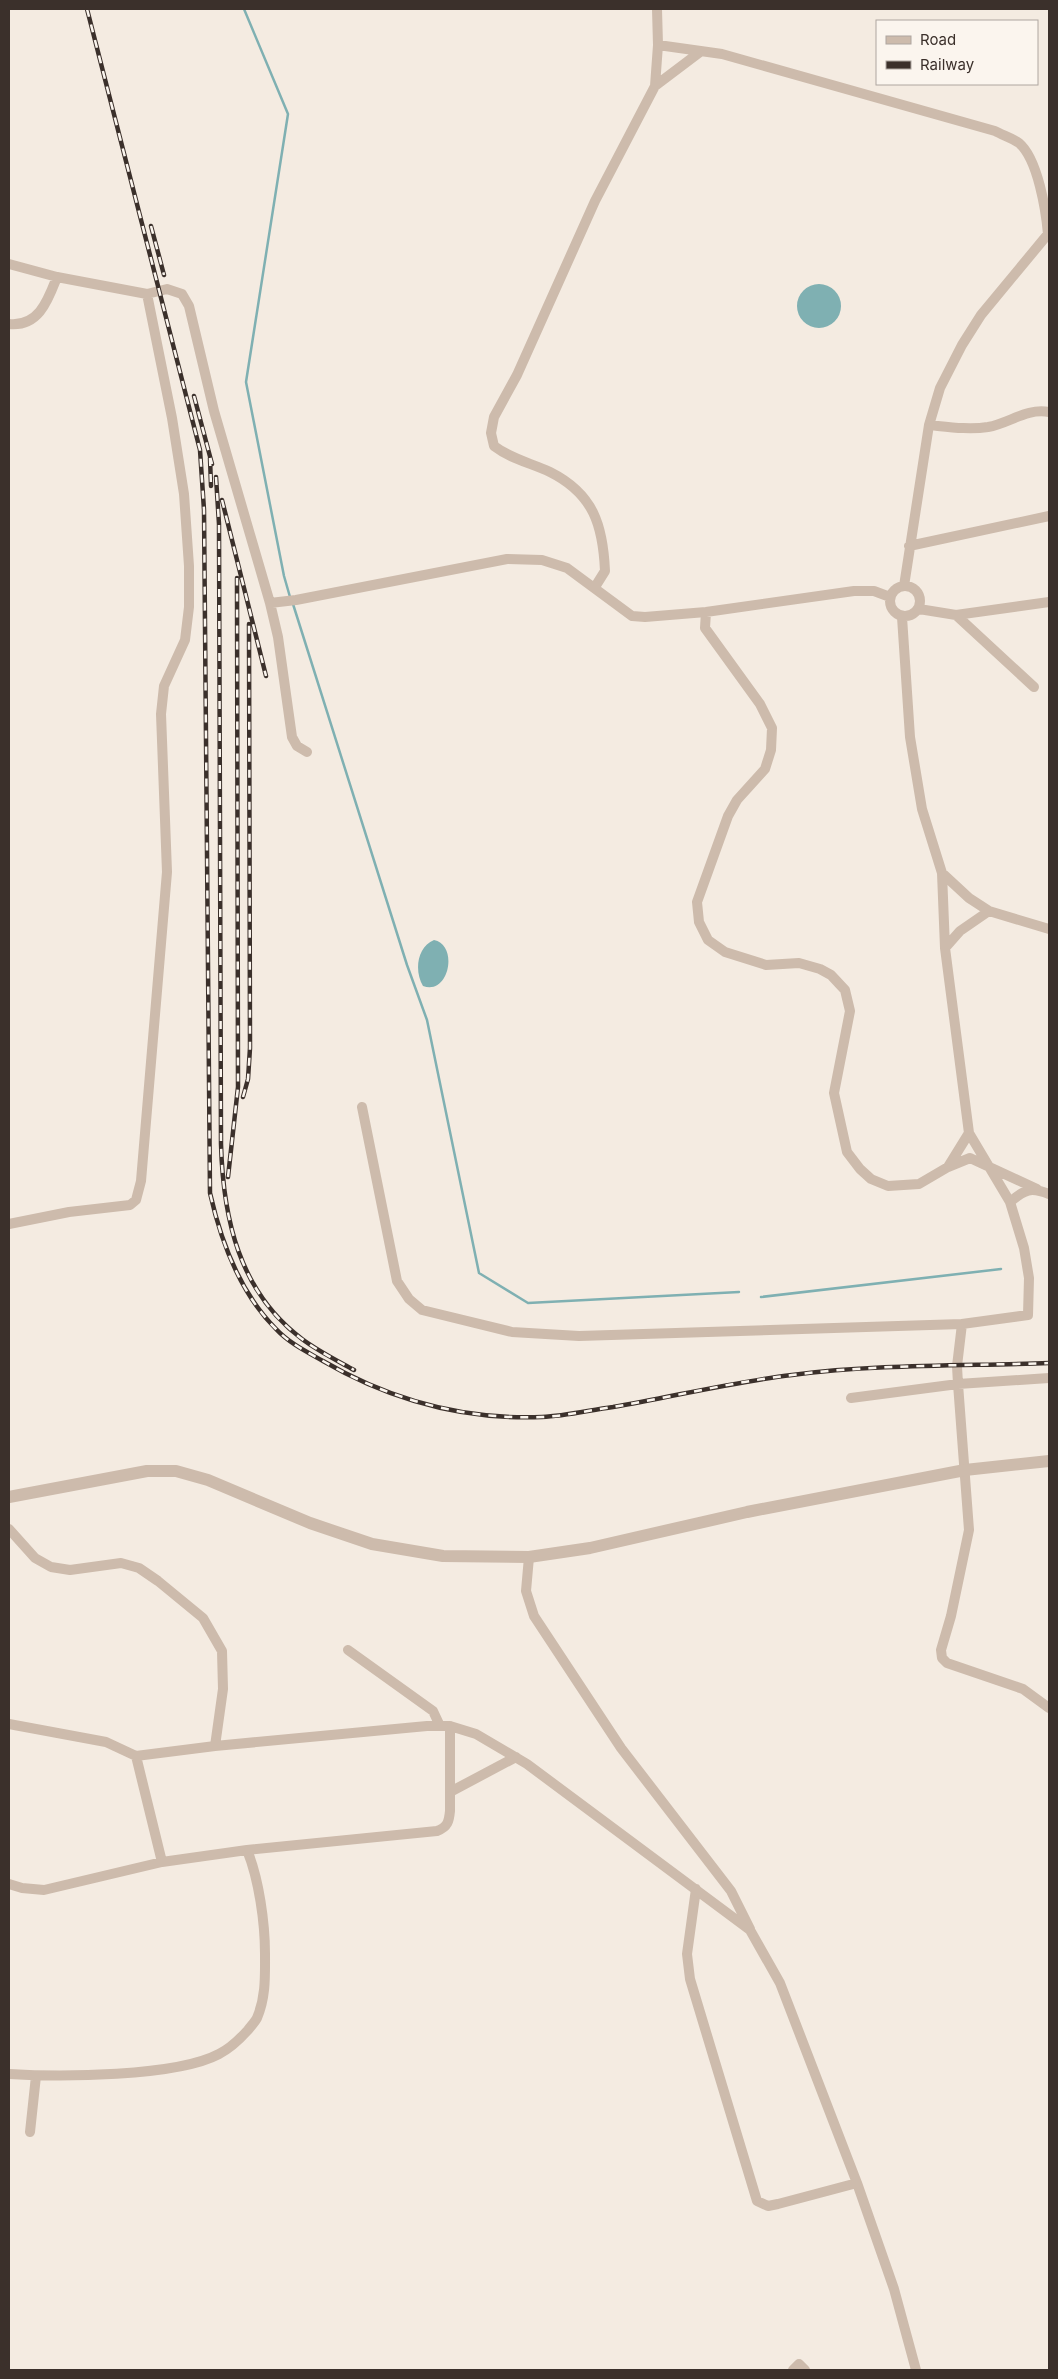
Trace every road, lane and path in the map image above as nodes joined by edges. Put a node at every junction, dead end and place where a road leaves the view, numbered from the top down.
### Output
1 (657, 9) edge
2 (658, 45) junction
3 (700, 52) junction
4 (655, 86) junction
5 (1049, 234) edge
6 (9, 264) edge
7 (57, 277) junction
8 (147, 294) junction
9 (9, 324) edge
10 (1049, 412) edge
11 (929, 425) junction
12 (1049, 516) edge
13 (909, 546) junction
14 (904, 586) junction
15 (595, 587) junction
16 (890, 597) junction
17 (270, 602) junction
18 (1049, 602) edge
19 (918, 609) junction
20 (706, 612) junction
21 (902, 616) junction
22 (956, 616) junction
23 (1034, 687) dead end
24 (307, 752) dead end
25 (942, 873) junction
26 (989, 911) junction
27 (1049, 929) edge
28 (945, 948) junction
29 (362, 1106) dead end
30 (969, 1133) junction
31 (948, 1167) junction
32 (988, 1167) junction
33 (1037, 1189) junction
34 (1049, 1194) edge
35 (1010, 1202) junction
36 (9, 1224) edge
37 (962, 1324) junction
38 (1049, 1378) edge
39 (958, 1384) junction
40 (851, 1398) dead end
41 (1049, 1461) edge
42 (965, 1470) junction
43 (9, 1497) edge
44 (9, 1529) edge
45 (528, 1557) junction
46 (348, 1650) dead end
47 (1049, 1708) edge
48 (9, 1724) edge
49 (445, 1726) junction
50 (214, 1746) junction
51 (136, 1756) junction
52 (516, 1757) junction
53 (450, 1792) junction
54 (247, 1850) junction
55 (162, 1862) junction
56 (9, 1884) edge
57 (696, 1889) junction
58 (750, 1930) junction
59 (9, 2074) edge
60 (36, 2076) junction
61 (30, 2132) dead end
62 (857, 2183) junction
63 (793, 2370) edge
64 (805, 2370) edge
65 (916, 2370) edge

1 - 2 street
2 - 3 street
2 - 4 street
3 - 4 street
3 - 5 street
4 - 15 street
5 - 11 street
6 - 7 street
7 - 8 street
7 - 9 street
8 - 17 street
8 - 36 street
10 - 11 street
11 - 13 street
12 - 13 street
13 - 14 street
14 - 16 street
14 - 19 street
15 - 17 street
15 - 20 street
16 - 20 street
16 - 21 street
17 - 24 street
18 - 22 street
19 - 21 street
19 - 22 street
20 - 31 street
21 - 25 street
22 - 23 street
25 - 26 street
25 - 28 street
26 - 27 street
26 - 28 street
28 - 30 street
29 - 37 street
30 - 31 street
30 - 32 street
31 - 32 street
32 - 33 street
32 - 35 street
33 - 34 street
33 - 35 street
35 - 37 street
37 - 39 street
38 - 39 street
39 - 40 street
39 - 42 street
41 - 42 street
42 - 45 street
42 - 47 street
43 - 45 street
44 - 50 street
45 - 58 street
46 - 49 street
48 - 51 street
49 - 50 street
49 - 52 street
49 - 53 street
50 - 51 street
51 - 55 street
52 - 53 street
52 - 57 street
53 - 54 street
54 - 55 street
54 - 60 street
55 - 56 street
57 - 58 street
57 - 62 street
58 - 62 street
59 - 60 street
60 - 61 street
62 - 65 street
63 - 64 street

